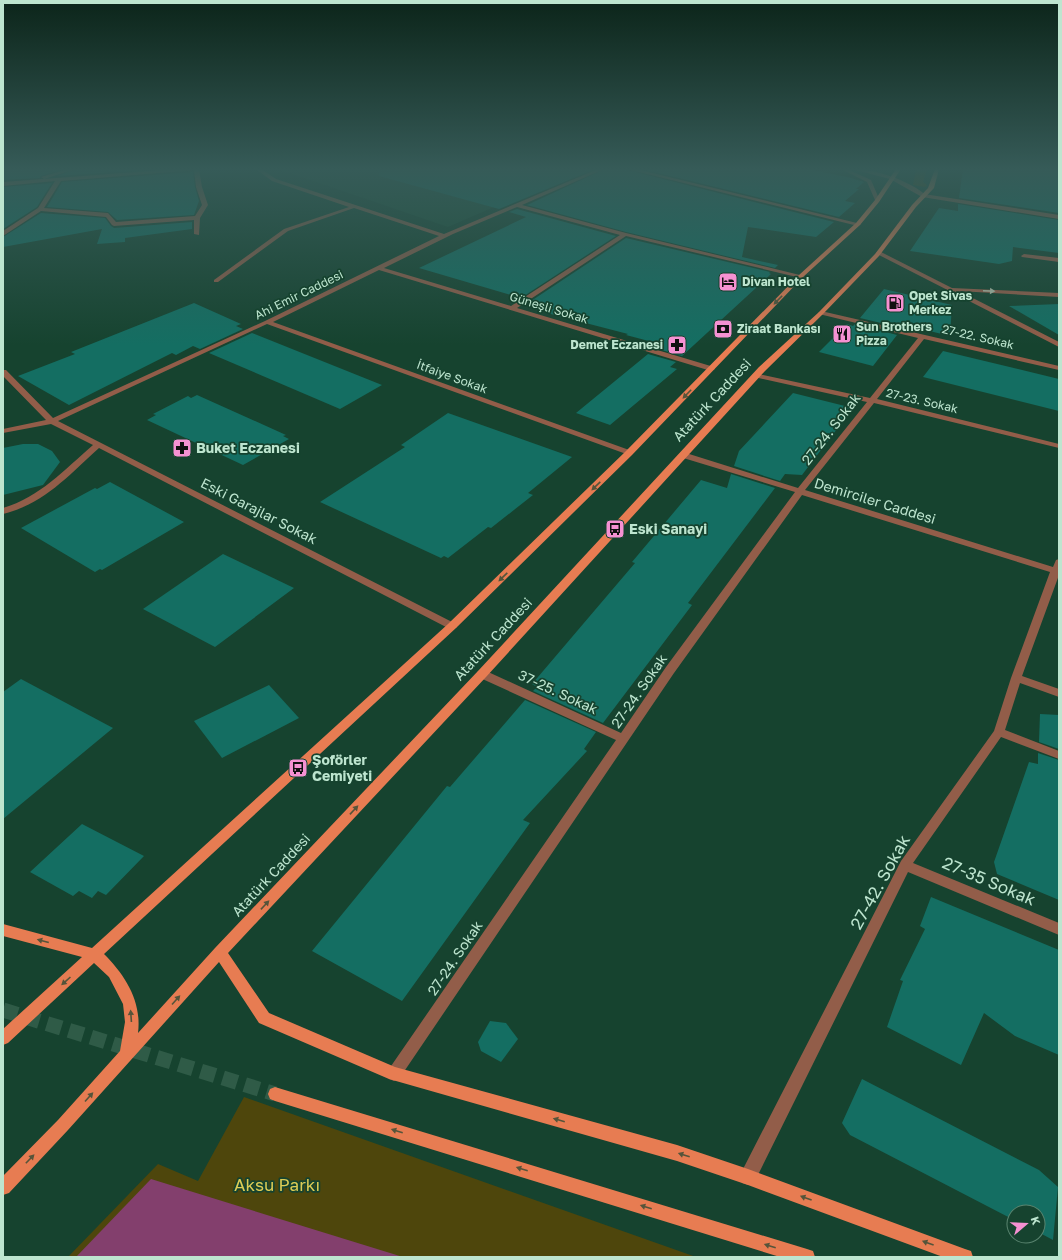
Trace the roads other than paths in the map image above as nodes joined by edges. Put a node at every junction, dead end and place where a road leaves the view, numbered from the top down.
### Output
1 (12, 228) edge
2 (197, 228) edge
3 (292, 228) edge
4 (418, 228) edge
5 (463, 228) edge
6 (602, 228) edge
7 (854, 228) edge
8 (899, 228) edge
9 (3, 234) edge
10 (197, 234) dead end
11 (625, 234) junction
12 (444, 236) junction
13 (879, 253) junction
14 (1024, 256) dead end
15 (1059, 260) edge
16 (379, 268) junction
17 (801, 276) junction
18 (216, 281) dead end
19 (950, 289) junction
20 (1059, 295) edge
21 (512, 308) junction
22 (821, 313) junction
23 (267, 322) junction
24 (923, 336) junction
25 (1059, 345) edge
26 (1059, 368) edge
27 (711, 369) junction
28 (3, 372) edge
29 (757, 375) junction
30 (870, 401) junction
31 (52, 421) junction
32 (3, 431) edge
33 (99, 444) junction
34 (1059, 446) edge
35 (629, 453) junction
36 (683, 455) junction
37 (800, 491) junction
38 (3, 511) edge
39 (1058, 568) edge
40 (452, 626) junction
41 (482, 674) junction
42 (1016, 678) junction
43 (1059, 693) edge
44 (999, 732) junction
45 (622, 738) junction
46 (1059, 755) edge
47 (905, 865) junction
48 (1059, 929) edge
49 (3, 930) edge
50 (220, 952) junction
51 (94, 955) junction
52 (3, 1038) edge
53 (127, 1055) junction
54 (394, 1074) junction
55 (275, 1094) tunnel mouth
56 (748, 1177) junction
57 (3, 1187) edge
58 (807, 1257) edge
59 (965, 1257) edge

1 - 9 street
2 - 10 street
3 - 18 street
4 - 12 street
5 - 12 street, Ahi Emir Caddesi
6 - 11 street
7 - 17 main road, Atatürk Caddesi
8 - 13 main road, Atatürk Caddesi
11 - 17 street
11 - 21 street
12 - 16 street, Ahi Emir Caddesi
13 - 19 street
13 - 22 main road, Atatürk Caddesi
14 - 15 street
16 - 21 street, Güneşli Sokak
16 - 23 street, Ahi Emir Caddesi
17 -> 27 main road, Atatürk Caddesi
19 -> 20 street
19 - 25 street
21 - 27 street, Güneşli Sokak
22 - 24 street, 27-22. Sokak
22 - 29 main road, Atatürk Caddesi
23 - 31 street, Ahi Emir Caddesi
23 - 35 street, İtfaiye Sokak
24 - 26 street, 27-22. Sokak
24 - 30 street, 27-24. Sokak
27 -> 35 main road, Atatürk Caddesi
28 - 31 street, Eski Garajlar Sokak
29 - 30 street, 27-23. Sokak
29 - 36 main road, Atatürk Caddesi
30 - 34 street, 27-23. Sokak
30 - 37 street, 27-24. Sokak
31 - 32 street, Ahi Emir Caddesi
31 - 33 street, Eski Garajlar Sokak
33 - 38 street
33 - 40 street, Eski Garajlar Sokak
35 -> 40 main road, Atatürk Caddesi
36 - 37 street, Demirciler Caddesi
36 - 41 main road, Atatürk Caddesi
37 - 39 street, Demirciler Caddesi
37 - 45 street, 27-24. Sokak
39 - 42 street, 27-42. Sokak
40 - 51 main road, Atatürk Caddesi
41 - 45 street, 37-25. Sokak
50 -> 41 main road, Atatürk Caddesi
42 - 43 street
42 - 44 street, 27-42. Sokak
44 - 46 street
44 - 47 street, 27-42. Sokak
45 - 54 street, 27-24. Sokak
47 - 48 street, 27-35 Sokak
47 - 56 street, 27-42. Sokak
51 -> 49 main road
53 -> 50 main road, Atatürk Caddesi
50 - 54 main road
51 -> 52 main road, Atatürk Caddesi
53 -> 51 main road
57 -> 53 main road, Atatürk Caddesi
56 -> 54 main road
58 -> 55 main road
59 -> 56 main road

